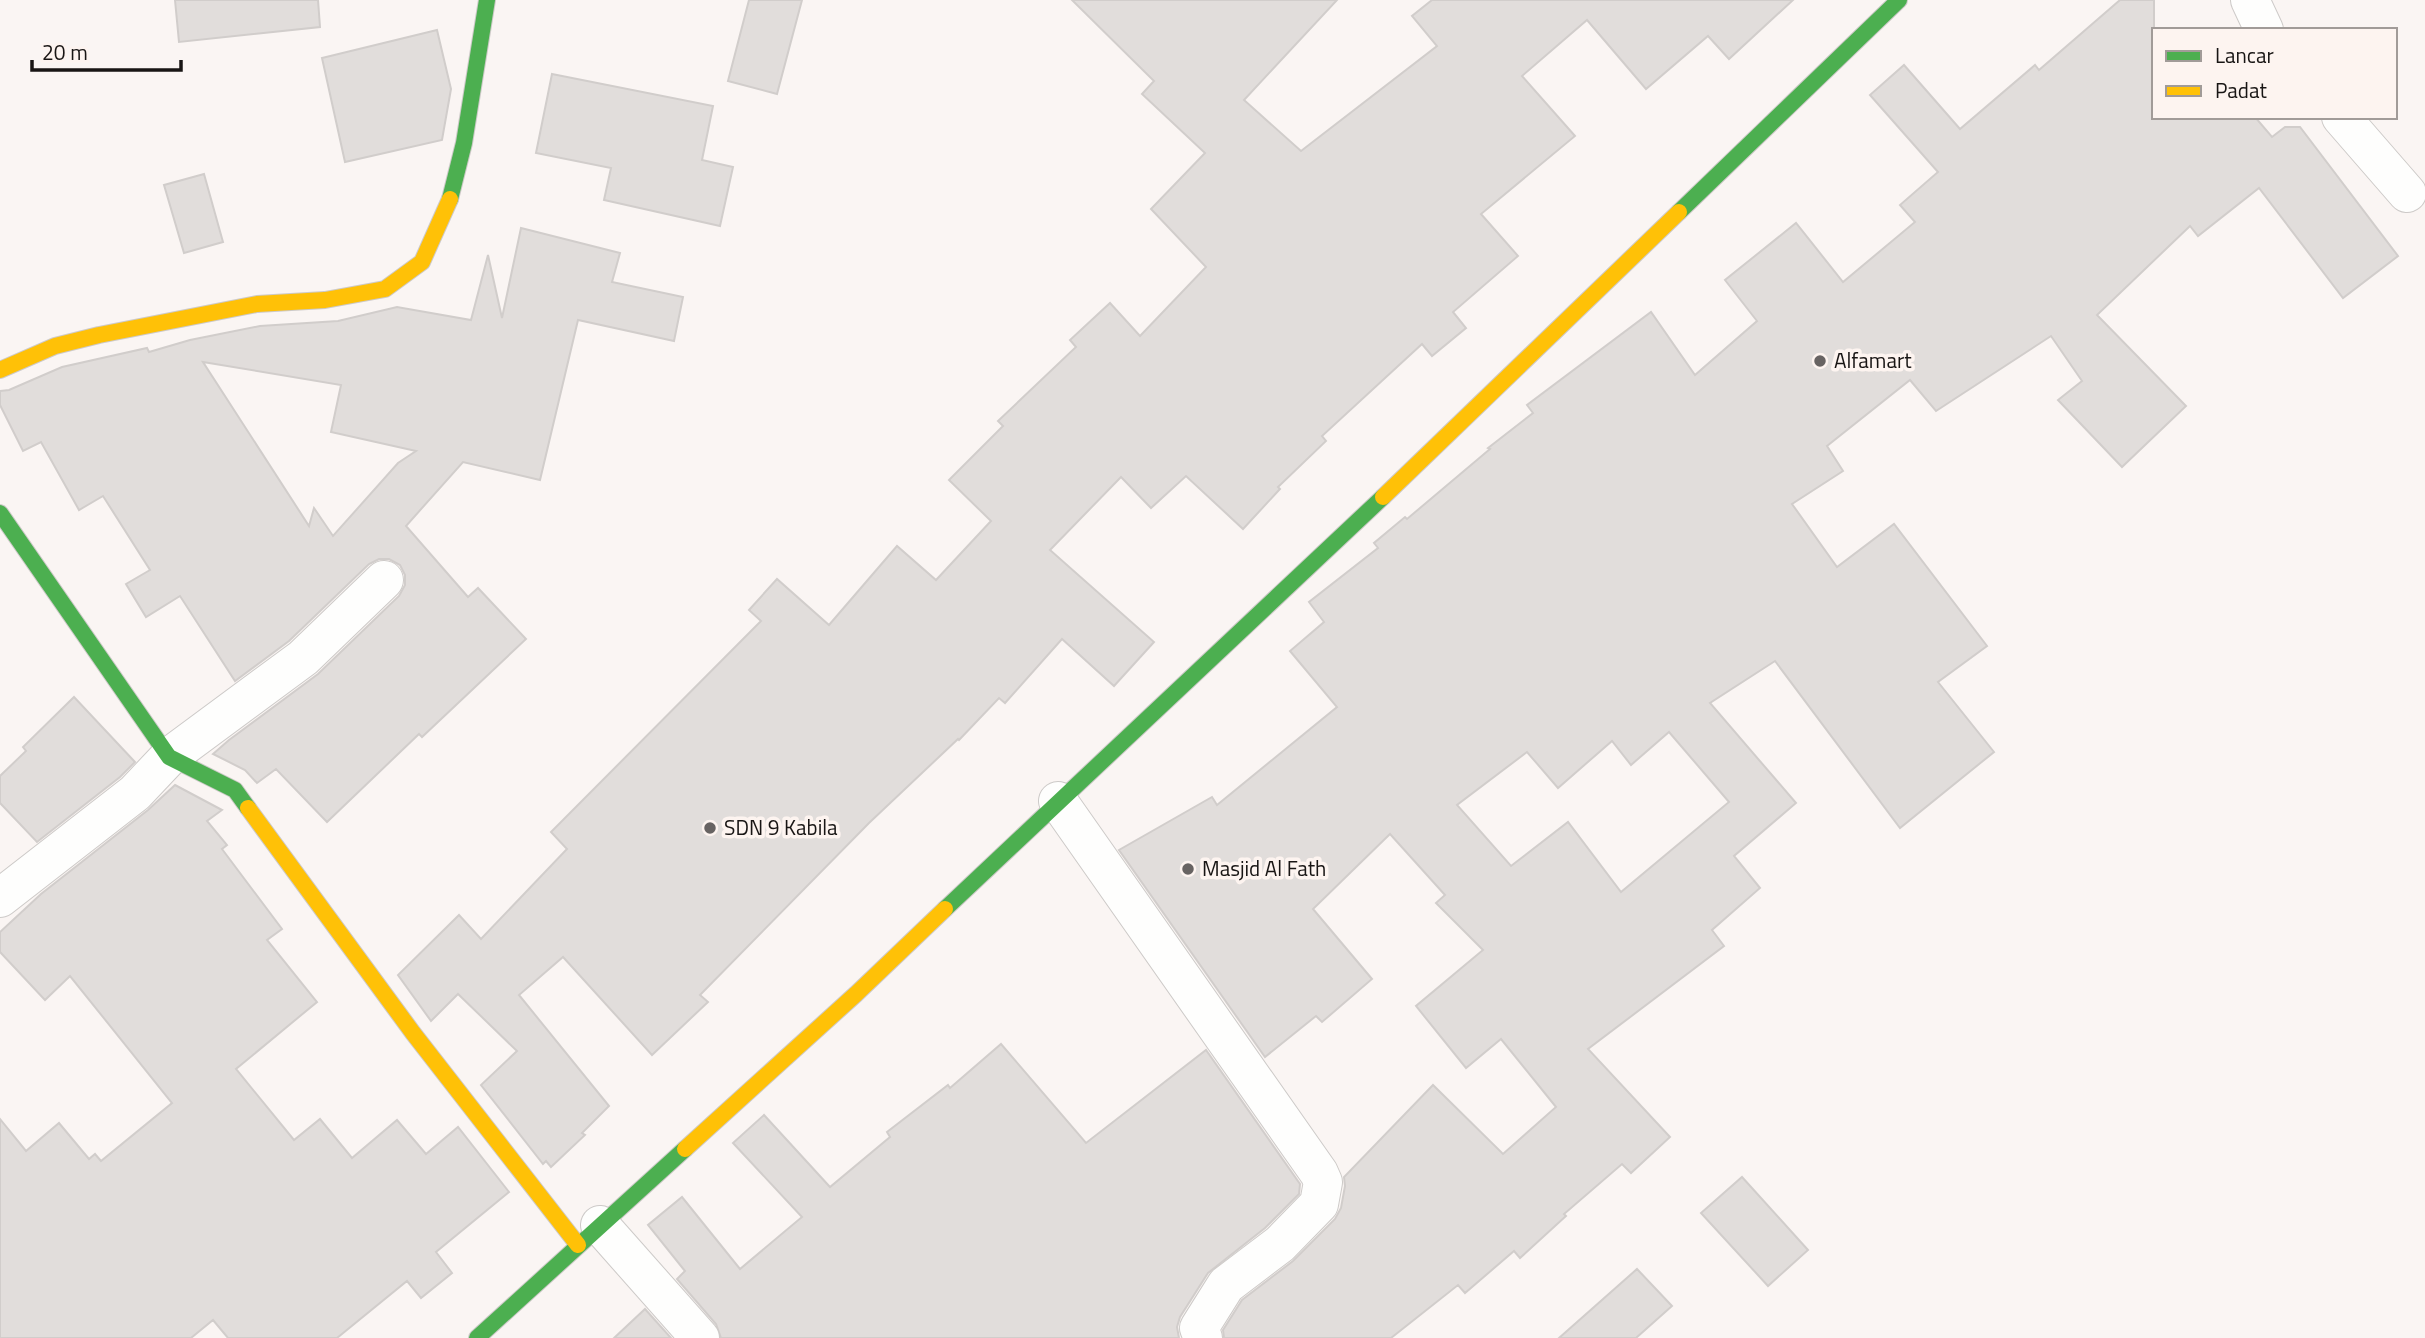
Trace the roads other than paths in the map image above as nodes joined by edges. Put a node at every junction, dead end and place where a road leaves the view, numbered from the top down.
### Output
1 (486, 0) edge
2 (1899, 0) edge
3 (2249, 0) edge
4 (2263, 28) edge
5 (2342, 119) edge
6 (2407, 193) dead end
7 (0, 370) edge
8 (0, 513) edge
9 (384, 580) dead end
10 (169, 757) junction
11 (1058, 801) junction
12 (0, 898) edge
13 (589, 1235) junction
14 (477, 1338) edge
15 (700, 1338) edge
16 (1203, 1338) edge

1 - 7 main road
2 - 11 main road
3 - 4 street
5 - 6 street
8 - 10 main road
9 - 10 street
10 - 12 street
10 - 13 main road
11 - 13 main road
11 - 16 street
13 - 14 main road
13 - 15 street

